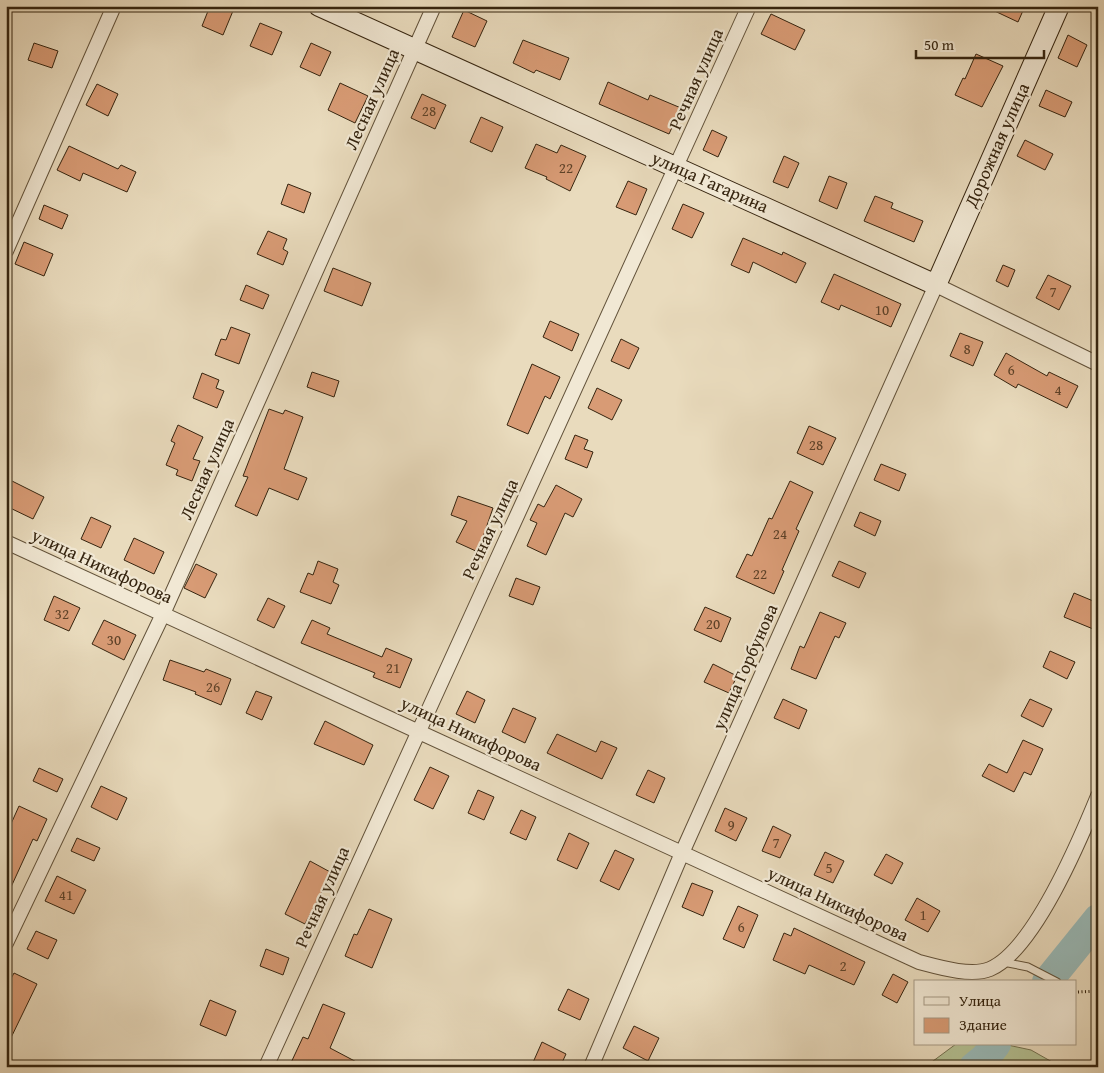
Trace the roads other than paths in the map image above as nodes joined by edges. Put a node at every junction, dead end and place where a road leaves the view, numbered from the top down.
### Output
1 (114, 6) edge
2 (320, 6) edge
3 (434, 6) edge
4 (750, 6) edge
5 (1059, 6) edge
6 (414, 49) junction
7 (677, 167) junction
8 (6, 250) edge
9 (936, 285) junction
10 (1098, 364) edge
11 (6, 542) edge
12 (163, 614) junction
13 (418, 730) junction
14 (1098, 796) edge
15 (682, 853) junction
16 (6, 943) edge
17 (1003, 962) junction
18 (1054, 980) edge
19 (266, 1067) edge
20 (591, 1067) edge

1 - 8 street
2 - 6 main road, улица Гагарина
3 - 6 street, Лесная улица
4 - 7 street, Речная улица
5 - 9 main road, Дорожная улица
6 - 7 main road, улица Гагарина
6 - 12 street, Лесная улица
7 - 9 main road, улица Гагарина
7 - 13 street, Речная улица
9 - 10 street, улица Гагарина
9 - 15 street, улица Горбунова
11 - 12 street, улица Никифорова
12 - 13 street, улица Никифорова
12 - 16 street, Лесная улица
13 - 15 street, улица Никифорова
13 - 19 street, Речная улица
14 - 17 street
15 - 17 street, улица Никифорова
15 - 20 street, улица Горбунова
17 - 18 lane

